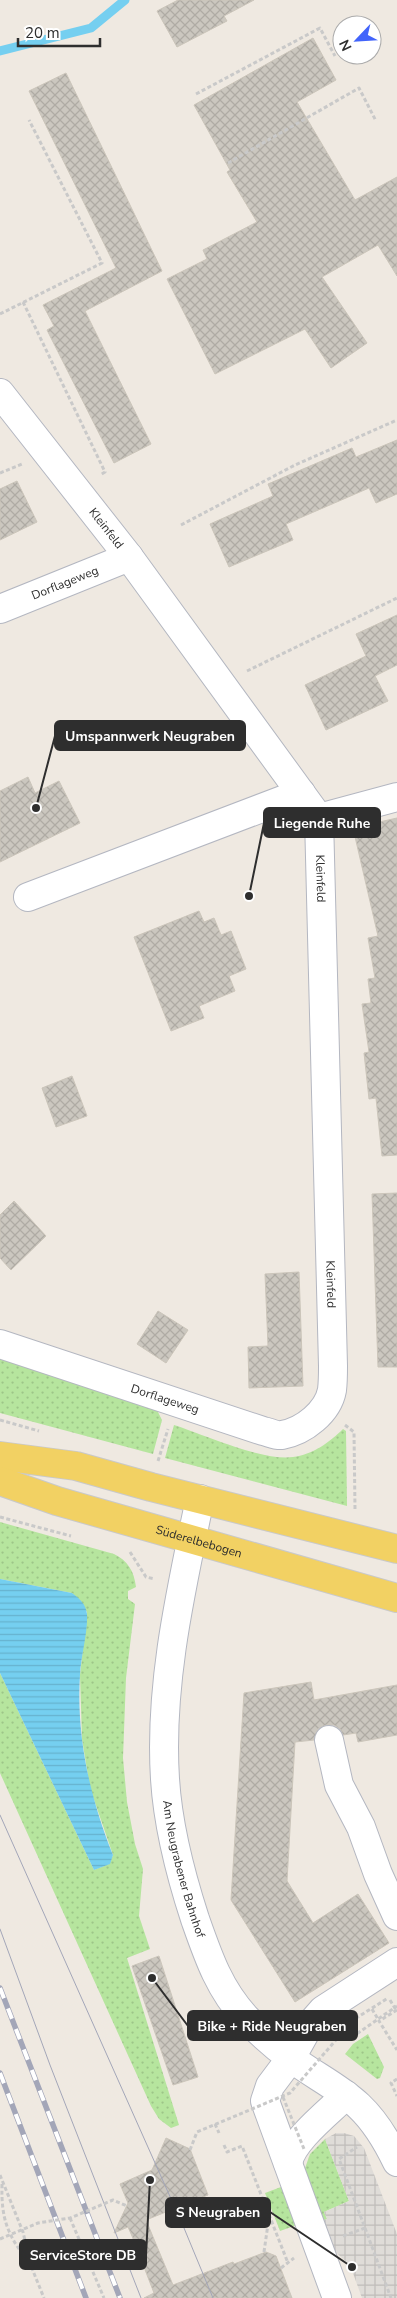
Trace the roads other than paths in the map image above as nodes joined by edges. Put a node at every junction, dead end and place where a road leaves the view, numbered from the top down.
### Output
1 (0, 393) edge
2 (129, 557) junction
3 (0, 609) edge
4 (301, 793) junction
5 (397, 797) edge
6 (319, 818) junction
7 (28, 897) dead end
8 (0, 1344) edge
9 (324, 1408) joint
10 (0, 1456) edge
11 (0, 1480) edge
12 (200, 1499) junction
13 (192, 1539) junction
14 (397, 1549) edge
15 (397, 1598) edge
16 (329, 1740) dead end
17 (397, 1916) edge
18 (397, 1962) edge
19 (291, 2058) junction
20 (346, 2095) junction
21 (296, 2156) junction
22 (397, 2162) edge
23 (337, 2298) edge

1 - 2 street, Kleinfeld
2 - 3 street, Dorflageweg
2 - 4 street, Kleinfeld
4 - 6 street, Kleinfeld
4 - 7 street
5 - 6 street
6 - 9 street, Kleinfeld
8 - 9 street, Dorflageweg
10 - 12 main road
11 - 13 main road, Süderelbebogen
12 - 13 street, Am Neugrabener Bahnhof
12 - 14 main road
13 - 15 main road, Süderelbebogen
13 - 19 street, Am Neugrabener Bahnhof
16 - 17 street
18 - 19 street
19 - 20 street, Am Neugrabener Bahnhof
19 - 21 street
20 - 21 street
20 - 22 street, Am Neugrabener Bahnhof
21 - 23 street

